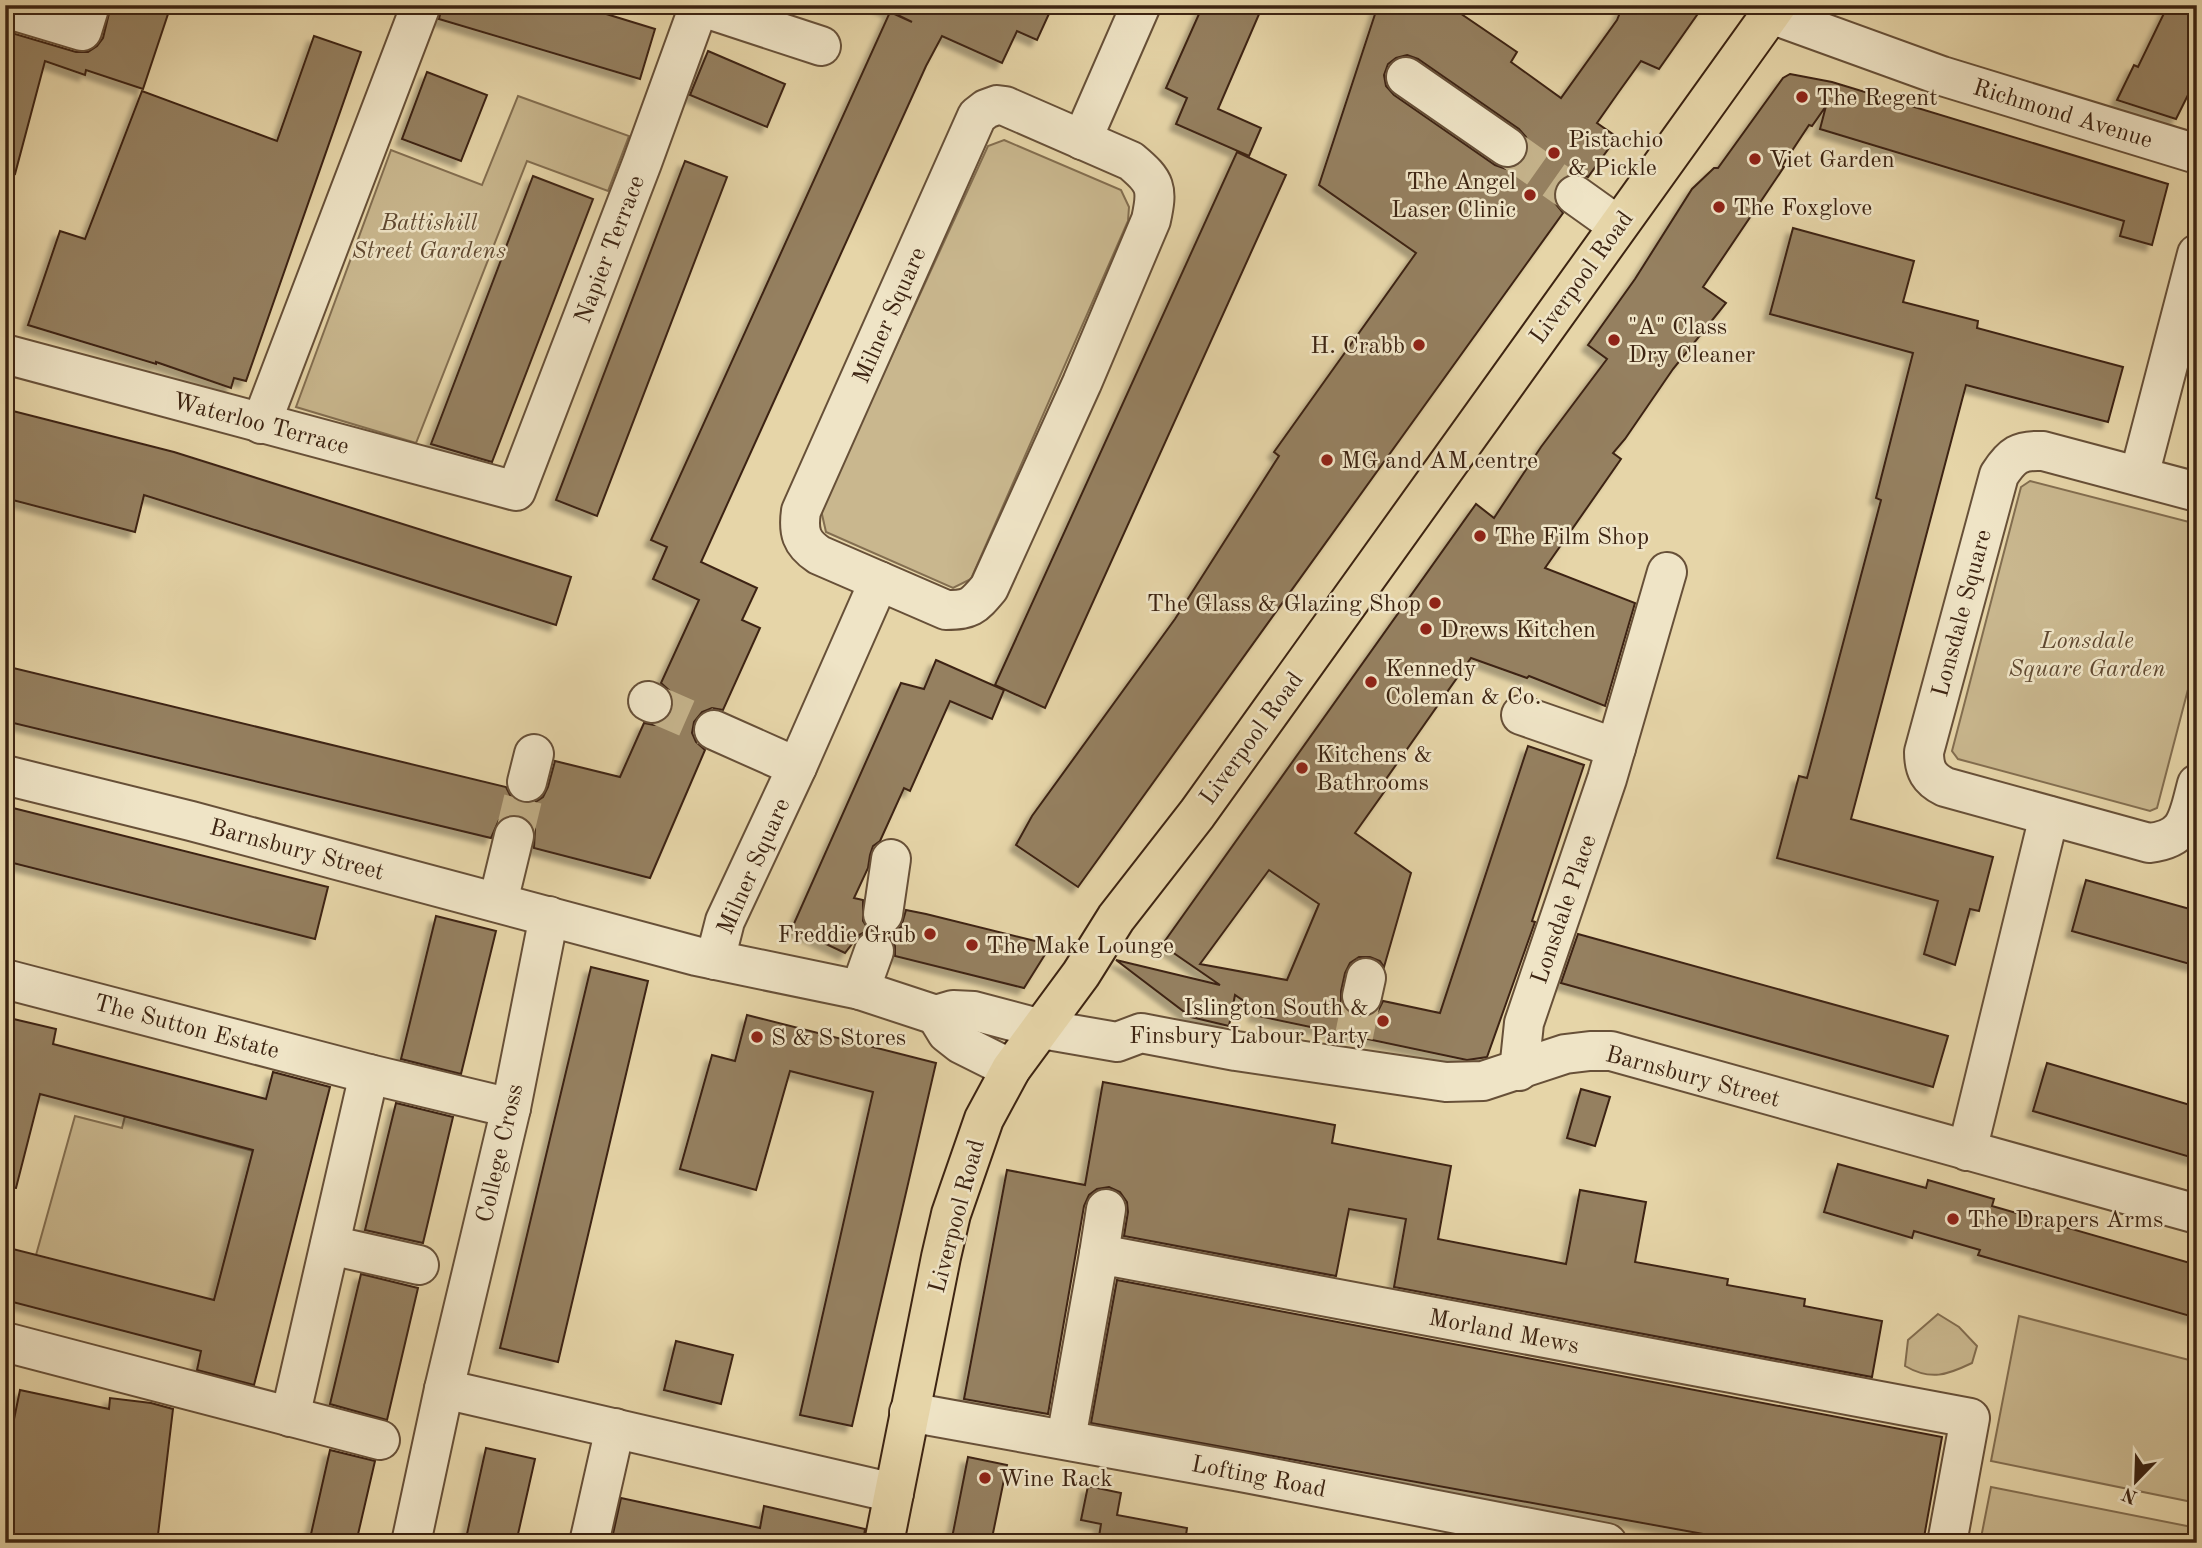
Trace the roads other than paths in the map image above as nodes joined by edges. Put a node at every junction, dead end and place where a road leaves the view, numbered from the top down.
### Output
1 (90, 5) edge
2 (421, 5) edge
3 (1141, 5) edge
4 (698, 6) edge
5 (5, 8) edge
6 (1774, 10) edge
7 (821, 46) dead end
8 (1406, 77) dead end
9 (1082, 140) junction
10 (1507, 147) tunnel mouth
11 (2197, 154) edge
12 (1575, 195) tunnel mouth
13 (1618, 225) junction
14 (2197, 254) edge
15 (5, 354) edge
16 (261, 424) junction
17 (2139, 475) junction
18 (516, 491) joint
19 (2197, 492) edge
20 (1667, 572) dead end
21 (879, 581) junction
22 (1521, 715) dead end
23 (714, 730) tunnel mouth
24 (1620, 734) junction
25 (797, 767) junction
26 (5, 775) edge
27 (2197, 784) edge
28 (2049, 816) junction
29 (514, 836) tunnel mouth
30 (891, 859) dead end
31 (498, 902) junction
32 (883, 914) dead end
33 (549, 916) junction
34 (874, 951) dead end
35 (705, 958) junction
36 (5, 979) edge
37 (860, 990) junction
38 (936, 1015) junction
39 (1042, 1029) junction
40 (1012, 1069) junction
41 (1520, 1071) junction
42 (369, 1074) junction
43 (510, 1108) junction
44 (1967, 1151) junction
45 (1106, 1209) dead end
46 (2197, 1214) edge
47 (330, 1245) junction
48 (1099, 1254) junction
49 (419, 1265) dead end
50 (5, 1342) edge
51 (443, 1389) junction
52 (909, 1412) junction
53 (290, 1417) junction
54 (615, 1428) junction
55 (1066, 1439) junction
56 (380, 1440) dead end
57 (894, 1493) junction
58 (411, 1543) edge
59 (589, 1543) edge
60 (884, 1543) edge
61 (1607, 1543) edge
62 (1947, 1543) edge

1 - 5 street
2 - 16 street
3 - 9 street
4 - 7 street
4 - 18 street, Napier Terrace
6 - 11 street, Richmond Avenue
6 - 13 main road, Liverpool Road
8 - 10 street
9 - 21 street, Milner Square
9 - 21 street, Milner Square
12 - 13 street
13 - 39 main road, Liverpool Road
14 - 17 street
15 - 16 street, Waterloo Terrace
16 - 18 street, Waterloo Terrace
17 - 19 street, Lonsdale Square
17 - 28 street, Lonsdale Square
20 - 24 street, Lonsdale Place
21 - 25 street, Milner Square
22 - 24 street
23 - 25 street
24 - 41 street, Lonsdale Place
25 - 35 street, Milner Square
26 - 31 street, Barnsbury Street
27 - 28 street, Lonsdale Square
28 - 44 street
29 - 31 street
30 - 32 street
31 - 33 street, Barnsbury Street
33 - 35 street, Barnsbury Street
33 - 43 street, College Cross
34 - 37 street
35 - 37 street, Barnsbury Street
36 - 42 street, The Sutton Estate
37 - 38 street, Barnsbury Street
38 - 39 street, Barnsbury Street
38 - 40 street
39 - 40 main road, Liverpool Road
39 - 41 street, Barnsbury Street
40 - 52 main road, Liverpool Road
41 - 44 street, Barnsbury Street
42 - 43 street, The Sutton Estate
42 - 47 street
43 - 51 street, College Cross
44 - 46 street, Barnsbury Street
45 - 48 street
47 - 49 street
47 - 53 street
48 - 55 street
48 - 62 street, Morland Mews
50 - 53 street
51 - 54 street
51 - 58 street, College Cross
52 - 55 street, Lofting Road
52 - 57 main road, Liverpool Road
53 - 56 street
54 - 57 street
54 - 59 street
55 - 61 street, Lofting Road
57 - 60 main road, Liverpool Road

